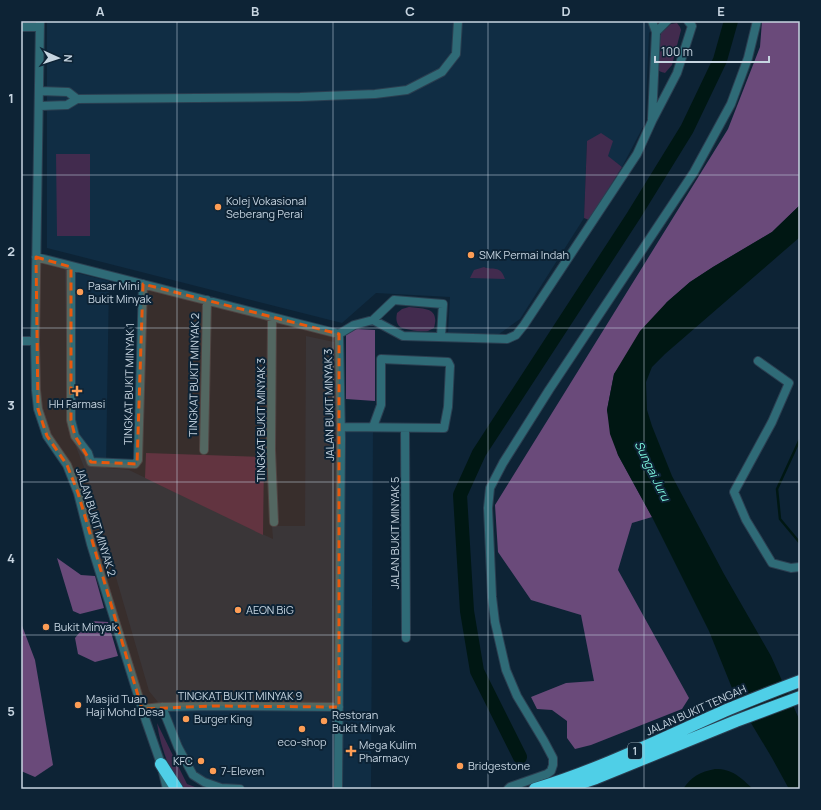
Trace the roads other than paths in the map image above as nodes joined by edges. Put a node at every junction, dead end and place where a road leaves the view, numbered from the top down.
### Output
1 (458, 21) edge
2 (652, 21) edge
3 (667, 21) edge
4 (688, 21) edge
5 (757, 21) edge
6 (40, 24) edge
7 (21, 27) edge
8 (656, 32) junction
9 (40, 91) junction
10 (77, 99) junction
11 (40, 106) junction
12 (652, 121) junction
13 (36, 257) junction
14 (71, 267) junction
15 (143, 284) junction
16 (207, 300) junction
17 (272, 317) junction
18 (373, 320) junction
19 (339, 334) junction
20 (441, 336) junction
21 (21, 341) edge
22 (35, 341) junction
23 (758, 361) dead end
24 (341, 427) junction
25 (373, 427) junction
26 (405, 428) junction
27 (204, 450) dead end
28 (91, 462) joint
29 (274, 522) dead end
30 (800, 567) edge
31 (406, 638) dead end
32 (800, 681) edge
33 (800, 697) edge
34 (162, 707) junction
35 (339, 707) junction
36 (142, 709) junction
37 (161, 764) joint
38 (170, 789) edge
39 (240, 789) edge
40 (338, 789) edge
41 (508, 789) edge
42 (535, 789) edge
43 (563, 789) edge

1 - 10 street
2 - 8 street
3 - 8 street
4 - 12 street
5 - 41 street
6 - 7 street
6 - 9 street, JALAN BUKIT MINYAK 2
8 - 12 street
9 - 10 street
9 - 11 street, JALAN BUKIT MINYAK 2
10 - 11 street
11 - 13 street, JALAN BUKIT MINYAK 2
12 - 20 street
13 - 14 street, JALAN BUKIT MINYAK 3
13 - 22 street, JALAN BUKIT MINYAK 2
14 - 15 street, JALAN BUKIT MINYAK 3
14 - 28 street, JALAN BUKIT MINYAK 2
15 - 16 street, JALAN BUKIT MINYAK 3
15 - 28 street, TINGKAT BUKIT MINYAK 1
16 - 17 street, JALAN BUKIT MINYAK 3
16 - 27 street, TINGKAT BUKIT MINYAK 2
17 - 19 street, JALAN BUKIT MINYAK 3
17 - 29 street, TINGKAT BUKIT MINYAK 3
18 - 19 street
18 - 20 street
18 - 20 street
19 - 24 street, JALAN BUKIT MINYAK 3
21 - 22 street
22 - 36 street, JALAN BUKIT MINYAK 2
23 - 30 street
24 - 25 street
24 - 35 street, JALAN BUKIT MINYAK 3
25 - 26 street
25 - 26 street
26 - 31 street, JALAN BUKIT MINYAK 5
32 - 42 highway, JALAN BUKIT TENGAH / 1
33 - 43 highway, 1
34 - 35 street, TINGKAT BUKIT MINYAK 9
34 - 36 street, TINGKAT BUKIT MINYAK 9
34 - 39 street
35 - 40 street, JALAN BUKIT MINYAK 3
36 - 37 street, JALAN BUKIT MINYAK 2
37 - 38 highway

